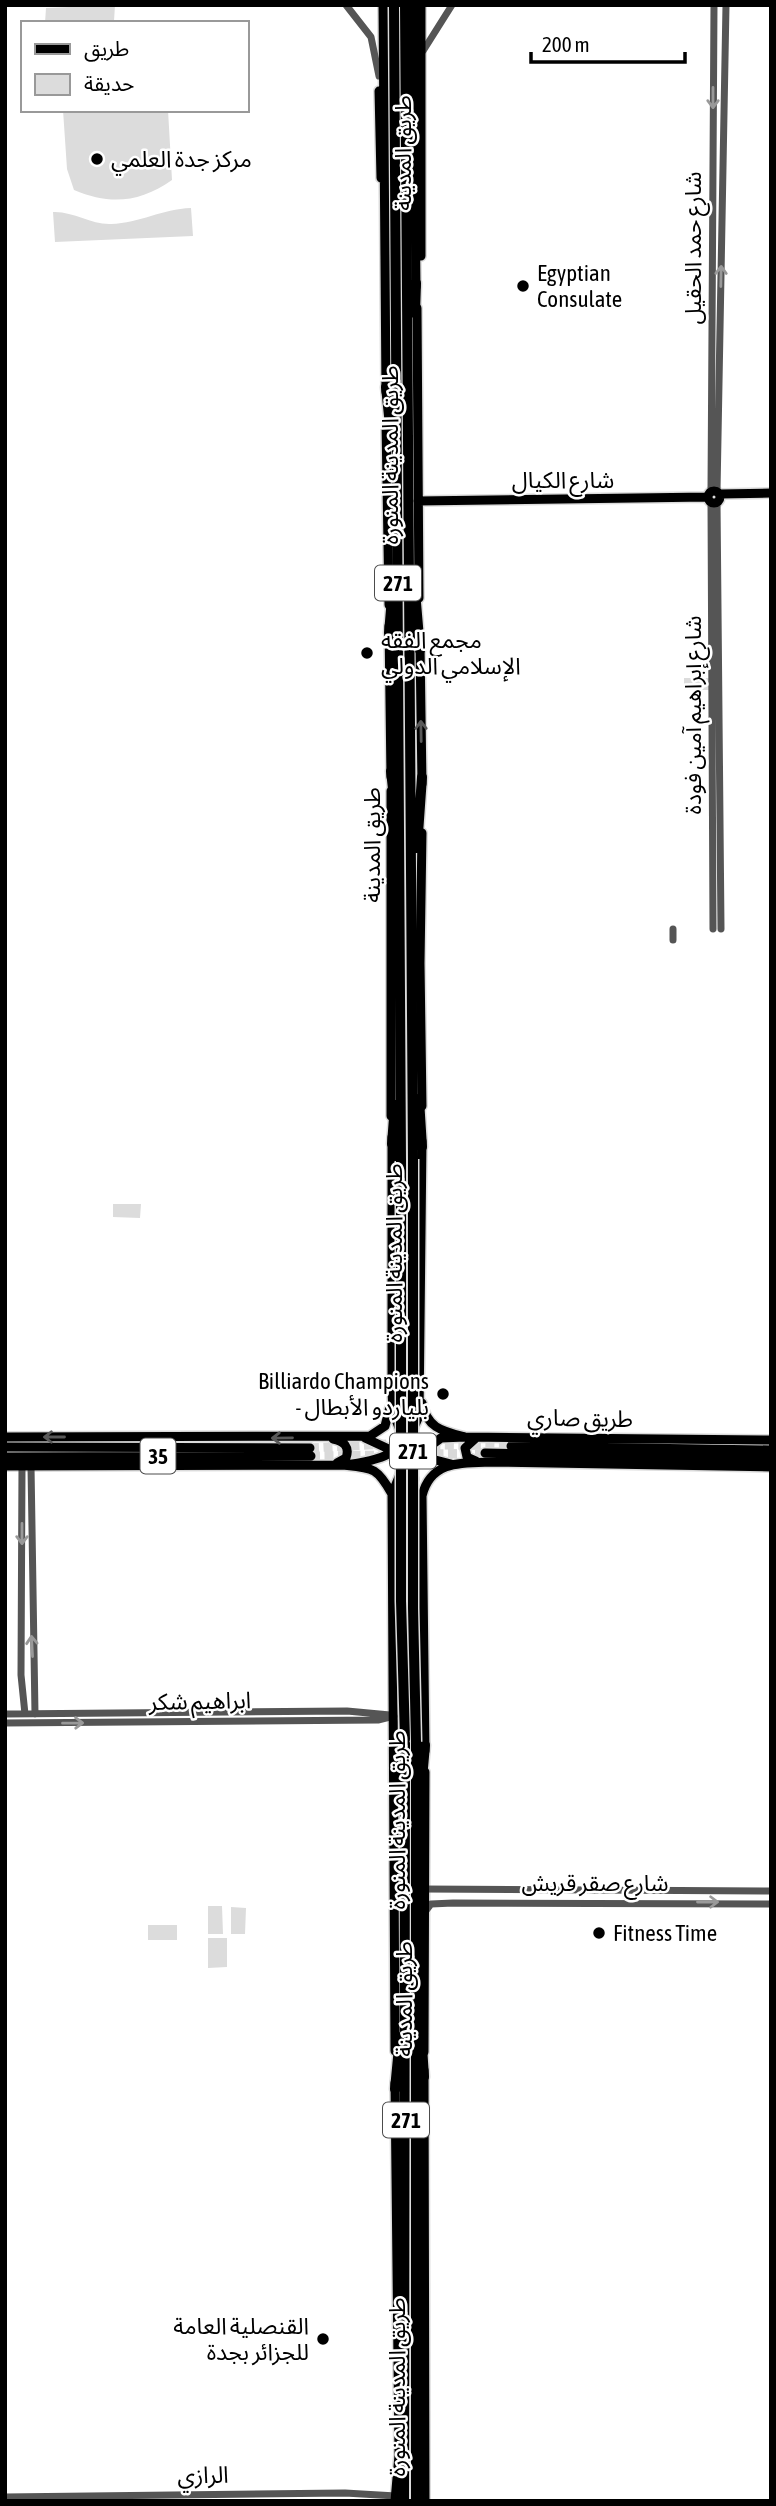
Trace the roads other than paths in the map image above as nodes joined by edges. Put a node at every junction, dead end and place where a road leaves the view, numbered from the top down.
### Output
1 (346, 5) edge
2 (381, 5) edge
3 (394, 5) edge
4 (405, 5) edge
5 (413, 5) edge
6 (421, 5) edge
7 (452, 5) edge
8 (714, 5) edge
9 (726, 5) edge
10 (421, 55) junction
11 (379, 76) junction
12 (386, 247) junction
13 (416, 283) junction
14 (417, 299) junction
15 (715, 374) junction
16 (386, 387) junction
17 (410, 407) junction
18 (397, 493) junction
19 (771, 494) edge
20 (715, 497) junction
21 (771, 499) edge
22 (418, 501) junction
23 (409, 522) junction
24 (397, 556) junction
25 (388, 633) junction
26 (420, 650) junction
27 (391, 771) junction
28 (422, 777) junction
29 (400, 860) junction
30 (411, 922) junction
31 (673, 929) dead end
32 (717, 929) dead end
33 (673, 940) dead end
34 (412, 1010) junction
35 (401, 1028) junction
36 (392, 1144) junction
37 (422, 1147) junction
38 (392, 1390) junction
39 (419, 1390) junction
40 (491, 1436) junction
41 (5, 1437) edge
42 (308, 1437) junction
43 (343, 1437) junction
44 (465, 1437) junction
45 (406, 1440) junction
46 (771, 1440) edge
47 (511, 1446) tunnel mouth
48 (5, 1447) edge
49 (771, 1450) edge
50 (393, 1451) junction
51 (418, 1453) junction
52 (485, 1453) tunnel mouth
53 (311, 1456) junction
54 (5, 1457) edge
55 (717, 1457) junction
56 (771, 1458) edge
57 (495, 1462) junction
58 (451, 1464) junction
59 (342, 1465) junction
60 (405, 1465) junction
61 (5, 1466) edge
62 (26, 1466) junction
63 (753, 1466) junction
64 (771, 1466) edge
65 (392, 1494) junction
66 (422, 1496) junction
67 (422, 1515) junction
68 (393, 1519) junction
69 (22, 1598) junction
70 (31, 1598) junction
71 (5, 1714) edge
72 (24, 1714) junction
73 (35, 1714) junction
74 (274, 1716) junction
75 (394, 1716) junction
76 (5, 1724) edge
77 (420, 1744) junction
78 (404, 1838) junction
79 (423, 1889) junction
80 (658, 1890) junction
81 (473, 1891) junction
82 (771, 1891) edge
83 (658, 1902) junction
84 (473, 1903) junction
85 (771, 1903) edge
86 (423, 1913) junction
87 (416, 1963) junction
88 (405, 1984) junction
89 (424, 2077) junction
90 (395, 2089) junction
91 (397, 2221) junction
92 (424, 2273) junction
93 (405, 2298) junction
94 (417, 2391) junction
95 (5, 2497) edge
96 (320, 2497) edge
97 (397, 2500) edge
98 (416, 2501) edge
99 (425, 2501) edge

1 - 11 street
2 - 11 main road, طريق المدينة
2 - 12 main road, طريق المدينة
3 - 18 highway, طريق المدينة المنورة / 271
4 - 17 highway, طريق المدينة المنورة / 271
5 - 13 main road, طريق المدينة
6 - 10 main road, طريق المدينة
7 - 10 street
8 -> 15 street, شارع حمد الحقيل
15 -> 9 street, شارع حمد الحقيل
10 - 14 main road, طريق المدينة
11 - 12 main road, طريق المدينة
12 - 16 main road, طريق المدينة
13 - 14 main road, طريق المدينة
13 - 17 highway
14 - 22 main road, طريق المدينة
15 - 20 street, شارع حمد الحقيل
16 - 18 highway
16 - 25 main road, طريق المدينة
17 - 23 highway, طريق المدينة المنورة / 271
18 - 24 highway, طريق المدينة المنورة / 271
19 - 20 main road, شارع الكيال
20 - 21 main road, شارع الكيال
20 - 22 main road, شارع الكيال
20 - 32 street, شارع إبراهيم آمين فودة
22 - 26 main road, طريق المدينة
23 - 26 highway
23 - 30 highway, طريق المدينة المنورة / 271
24 - 25 highway
24 - 29 highway, طريق المدينة المنورة / 271
25 - 27 main road, طريق المدينة
28 -> 26 main road, طريق المدينة
27 - 29 highway
27 - 36 main road, طريق المدينة
28 - 30 highway
28 - 37 main road, طريق المدينة
29 - 35 highway, طريق المدينة المنورة / 271
30 - 34 highway, طريق المدينة المنورة / 271
31 - 33 street
34 - 37 highway
34 - 77 highway, طريق المدينة المنورة / 271, bridge
35 - 36 highway
35 - 78 highway, طريق المدينة المنورة / 271, bridge
36 - 38 main road, طريق المدينة
37 - 39 main road, طريق المدينة
38 - 39 main road
38 - 43 main road
38 - 45 main road, طريق المدينة
39 - 44 main road, طريق صاري
39 - 45 main road, طريق المدينة
40 - 44 main road, طريق صاري
40 - 46 main road, طريق صاري
40 - 57 main road
42 -> 41 main road
42 - 43 main road
42 - 53 main road
43 - 50 main road
44 - 51 main road, طريق المدينة
45 - 50 main road, طريق المدينة
45 - 51 main road, طريق المدينة
47 - 49 main road, طريق صاري
48 - 53 main road, 35
50 - 59 main road, طريق المدينة
50 - 60 main road
51 - 58 main road, طريق المدينة
51 - 60 main road, طريق المدينة
52 - 55 main road, طريق صاري
53 - 54 main road, 35
53 - 59 main road
53 - 62 main road
55 - 56 main road, طريق صاري
55 - 63 main road
57 - 58 main road
57 - 63 main road
58 - 66 main road
59 - 65 main road
60 - 65 main road, طريق المدينة
60 - 66 main road
61 - 62 main road
62 -> 69 street
62 - 70 street
63 - 64 main road
65 - 68 main road, طريق المدينة
66 - 67 main road, طريق المدينة
67 - 68 main road
67 - 77 main road, طريق المدينة
68 - 75 main road, طريق المدينة
69 - 70 street
69 - 72 street
73 -> 70 street
71 - 72 street
72 - 73 street
73 - 74 street
74 - 75 street, ابراهيم شكر
76 -> 74 street, ابراهيم شكر
75 - 78 main road, طريق المدينة
75 - 90 main road, طريق المدينة
77 - 79 main road, طريق المدينة
77 - 87 highway, طريق المدينة المنورة / 271
78 - 88 highway, طريق المدينة المنورة / 271
79 - 81 street, شارع صقر قريش
79 - 86 main road, طريق المدينة
80 - 81 street, شارع صقر قريش
80 - 82 street, شارع صقر قريش
80 - 83 street
81 - 84 street
83 - 84 street, شارع صقر قريش
83 -> 85 street, شارع صقر قريش
84 - 86 street, شارع صقر قريش
86 - 89 main road, طريق المدينة
87 - 89 highway
87 - 94 highway, طريق المدينة المنورة / 271
88 - 90 highway
88 - 93 highway, طريق المدينة المنورة / 271
89 - 92 main road, طريق المدينة
90 - 91 main road, طريق المدينة
91 - 93 main road
91 - 97 main road, طريق المدينة
92 - 94 main road
92 - 99 main road, طريق المدينة
93 - 97 highway, طريق المدينة المنورة / 271
94 - 98 highway, طريق المدينة المنورة / 271
95 - 96 street, الرازي
96 - 97 street, الرازي

